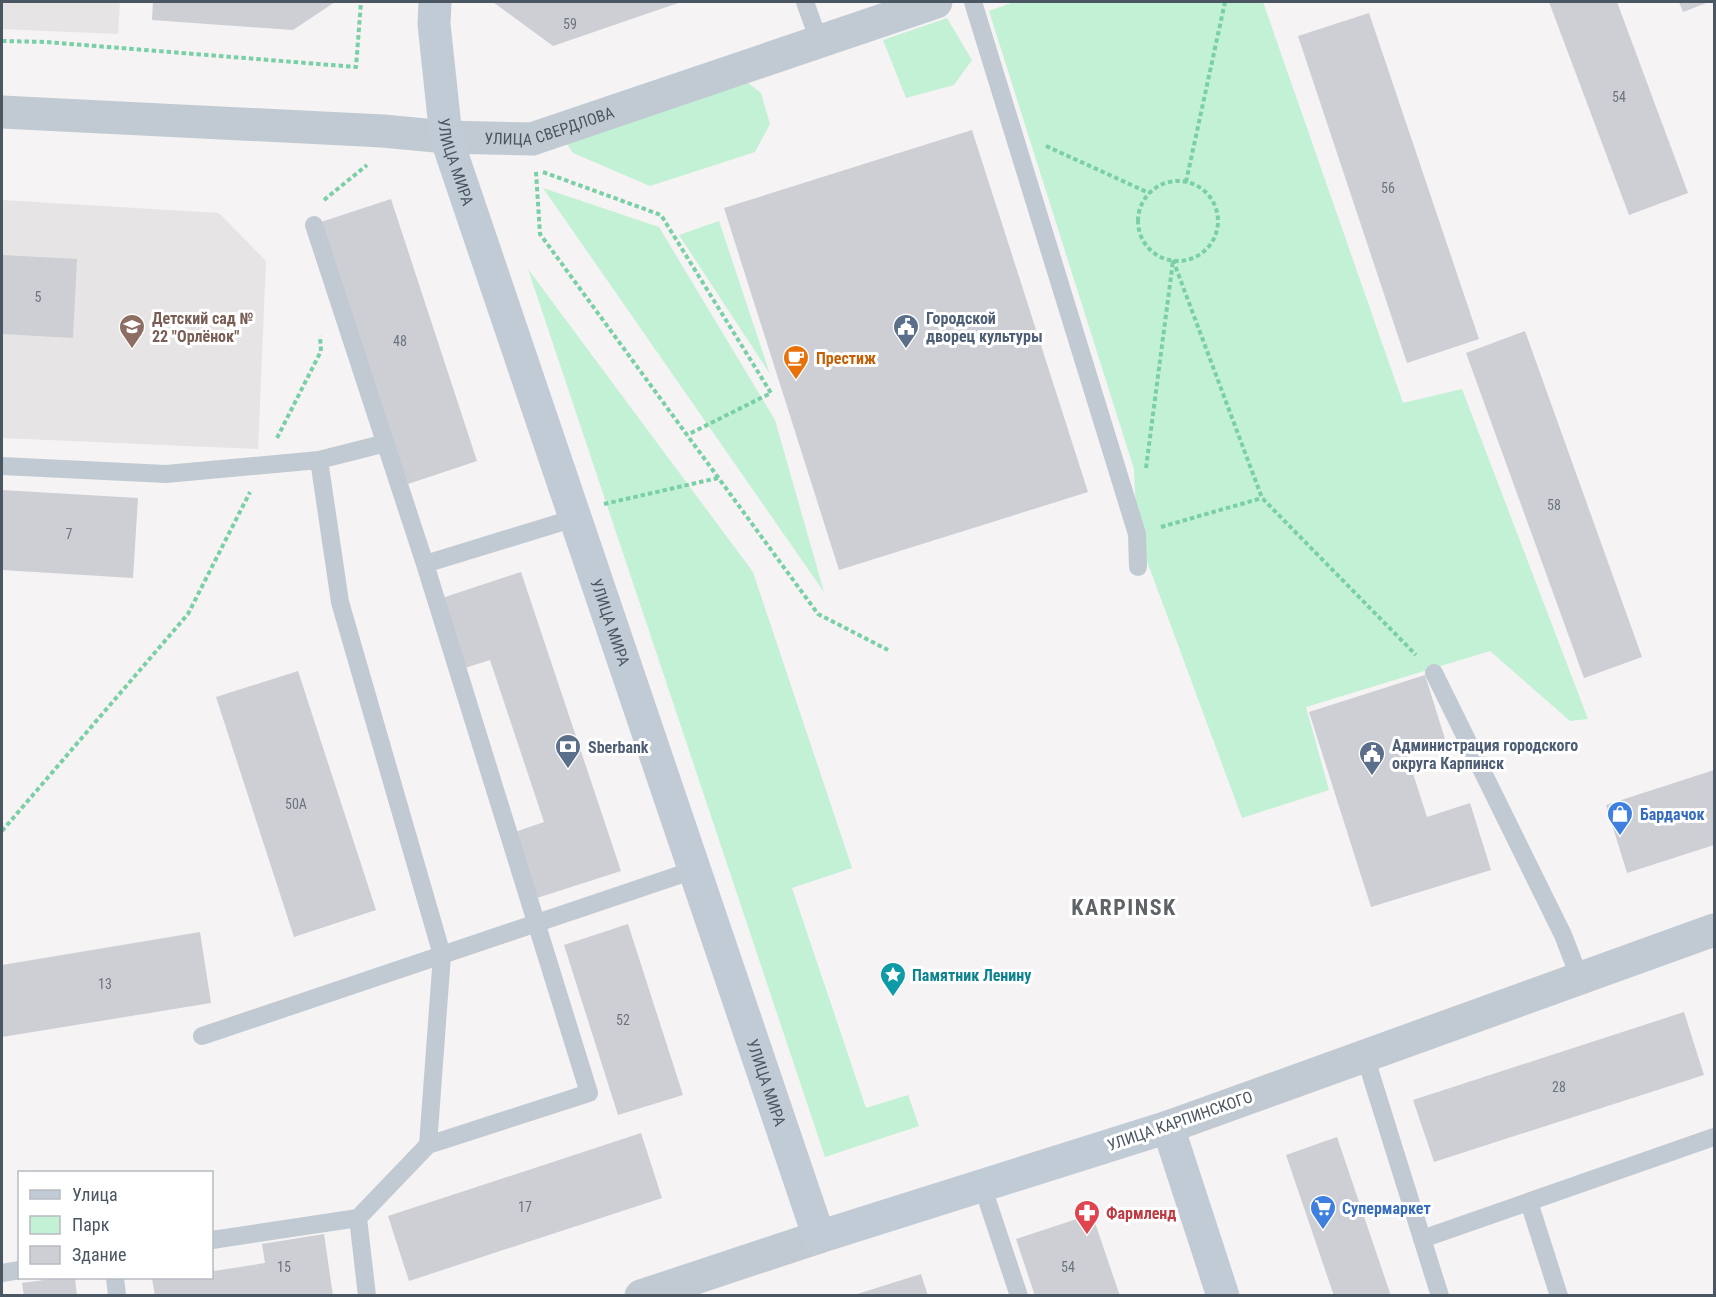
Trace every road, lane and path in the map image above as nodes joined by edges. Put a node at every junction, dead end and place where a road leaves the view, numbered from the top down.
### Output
1 (360, 2) edge
2 (435, 2) edge
3 (805, 2) edge
4 (936, 2) edge
5 (973, 2) edge
6 (1225, 2) edge
7 (2, 41) edge
8 (819, 41) junction
9 (2, 112) edge
10 (1012, 131) junction
11 (446, 137) junction
12 (1186, 182) junction
13 (1149, 193) junction
14 (314, 225) dead end
15 (1173, 260) junction
16 (687, 435) junction
17 (386, 443) junction
18 (319, 460) junction
19 (2, 466) edge
20 (1145, 474) dead end
21 (718, 478) junction
22 (1262, 498) junction
23 (574, 515) junction
24 (1137, 534) junction
25 (425, 564) junction
26 (1138, 567) dead end
27 (888, 650) dead end
28 (1434, 674) joint
29 (694, 870) junction
30 (537, 923) junction
31 (1714, 933) edge
32 (442, 955) junction
33 (1580, 978) junction
34 (202, 1036) dead end
35 (1365, 1056) junction
36 (1168, 1127) junction
37 (1714, 1137) edge
38 (429, 1145) junction
39 (982, 1185) junction
40 (1529, 1202) junction
41 (358, 1218) junction
42 (819, 1237) junction
43 (1422, 1239) junction
44 (213, 1240) edge
45 (18, 1270) edge
46 (2, 1273) edge
47 (115, 1279) edge
48 (117, 1296) edge
49 (367, 1296) edge
50 (641, 1296) edge
51 (1019, 1296) edge
52 (1223, 1296) edge
53 (1440, 1296) edge
54 (1559, 1296) edge

1 - 7 path
2 - 11 main road, УЛИЦА МИРА
3 - 8 lane
4 - 8 street, УЛИЦА СВЕРДЛОВА
5 - 10 lane
6 - 12 path
8 - 11 street, УЛИЦА СВЕРДЛОВА
9 - 11 street, УЛИЦА СВЕРДЛОВА
10 - 13 path
10 - 24 lane
11 - 23 main road, УЛИЦА МИРА
12 - 13 path
12 - 15 path
13 - 15 path
14 - 17 lane
15 - 20 path
15 - 22 path
16 - 16 path
16 - 21 path
17 - 18 lane
17 - 25 lane
18 - 19 lane
18 - 32 lane
21 - 23 path
21 - 27 path
22 - 24 path
22 - 28 path
23 - 25 lane
23 - 29 main road, УЛИЦА МИРА
24 - 26 lane
25 - 30 lane
28 - 33 lane
29 - 30 lane
29 - 42 main road, УЛИЦА МИРА
30 - 32 lane
30 - 38 lane
31 - 33 street, УЛИЦА КАРПИНСКОГО
32 - 34 lane
32 - 38 lane
33 - 35 street, УЛИЦА КАРПИНСКОГО
35 - 36 street, УЛИЦА КАРПИНСКОГО
35 - 43 lane
36 - 39 main road, УЛИЦА КАРПИНСКОГО
36 - 52 main road
37 - 40 lane
38 - 41 lane
39 - 42 main road, УЛИЦА КАРПИНСКОГО
39 - 51 lane
40 - 43 lane
40 - 54 lane
41 - 44 lane
41 - 49 lane
42 - 50 street, УЛИЦА КАРПИНСКОГО
43 - 53 lane
45 - 46 lane
47 - 48 lane

